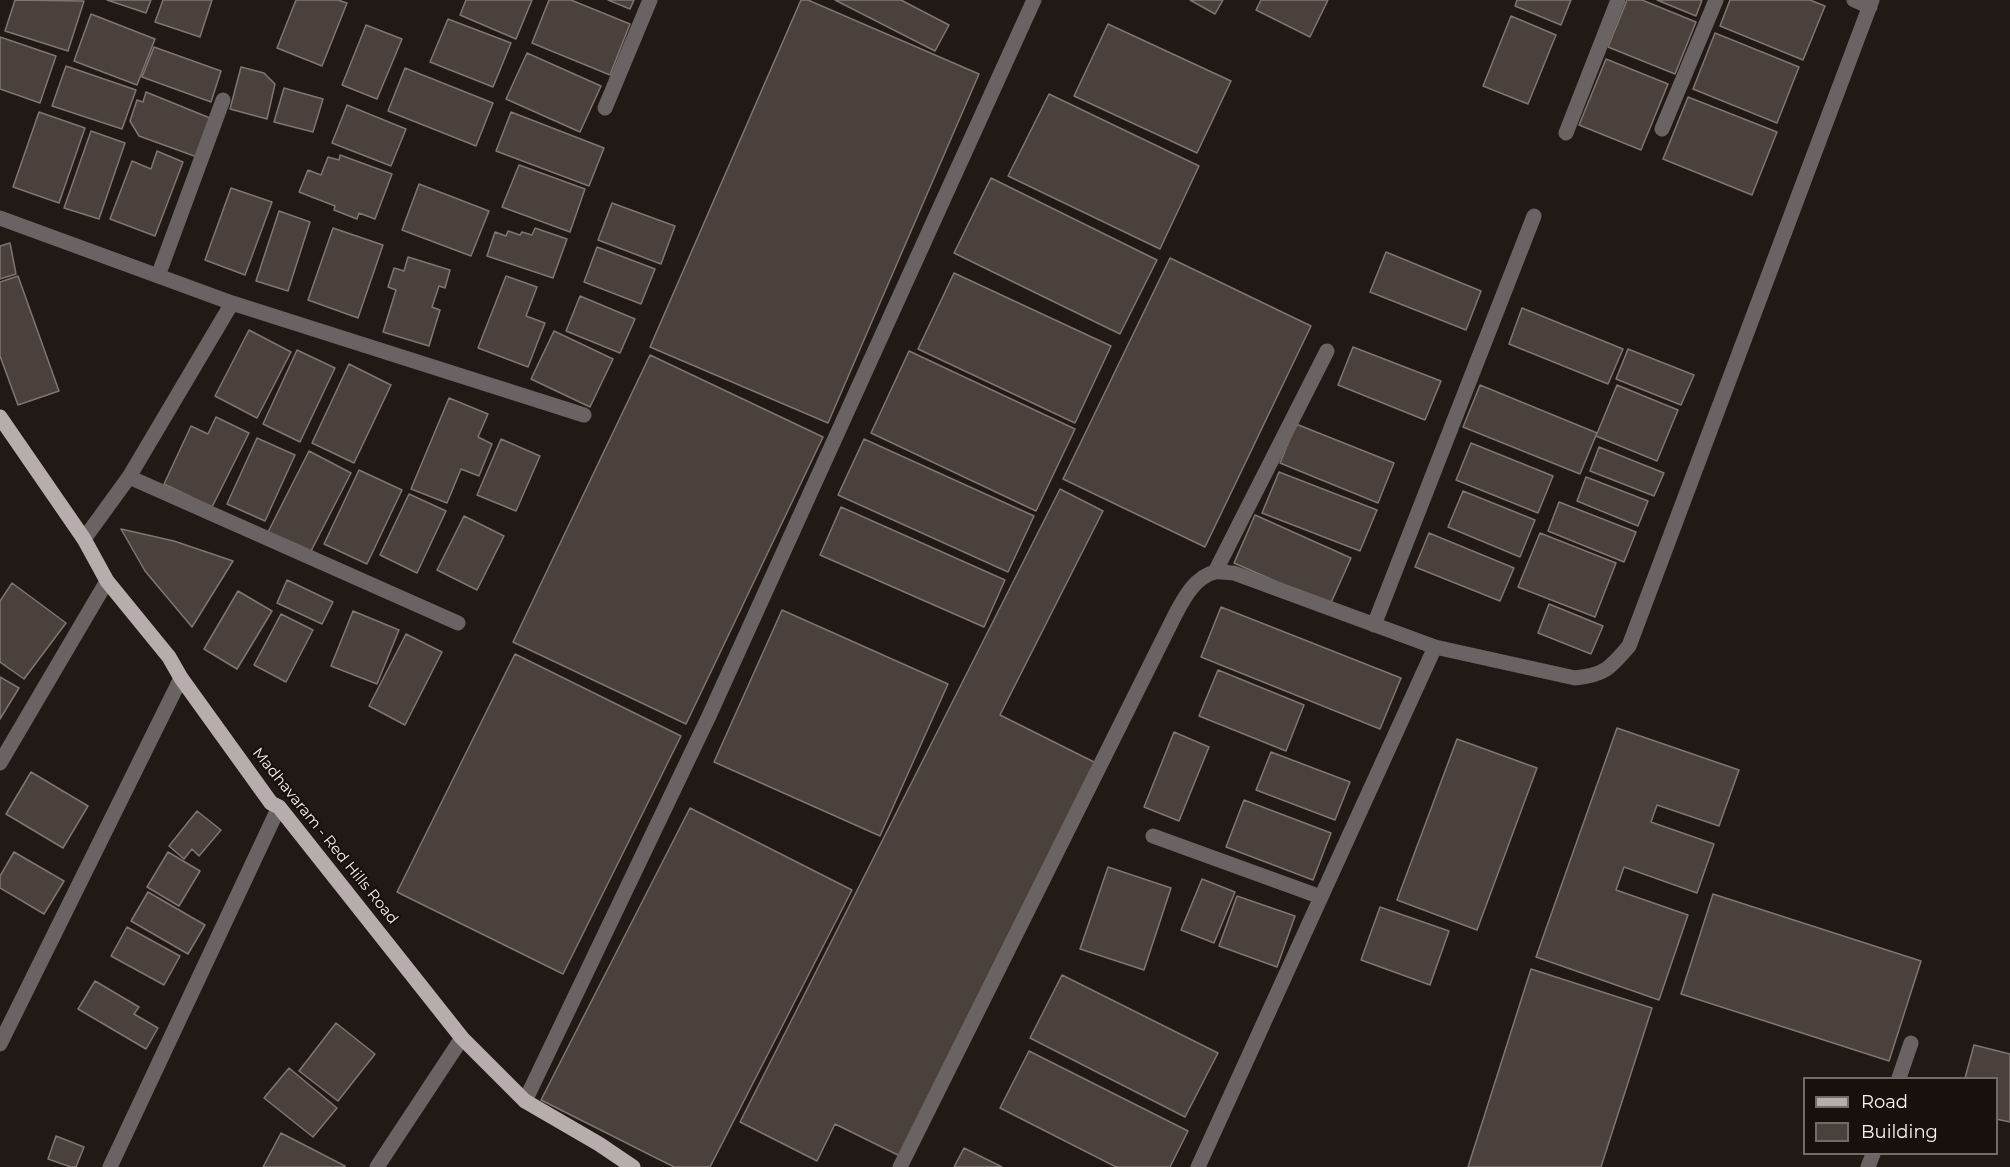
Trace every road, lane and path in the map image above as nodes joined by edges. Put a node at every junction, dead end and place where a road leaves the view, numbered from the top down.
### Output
1 (650, 0) edge
2 (1034, 0) edge
3 (1618, 0) edge
4 (1716, 0) edge
5 (1854, 0) edge
6 (1871, 3) edge
7 (223, 100) dead end
8 (605, 108) dead end
9 (1662, 129) dead end
10 (1566, 133) dead end
11 (1534, 216) dead end
12 (0, 218) edge
13 (158, 276) junction
14 (232, 303) junction
15 (1327, 351) dead end
16 (584, 415) dead end
17 (0, 417) edge
18 (129, 477) junction
19 (84, 539) junction
20 (1215, 572) junction
21 (107, 581) junction
22 (458, 623) dead end
23 (1374, 625) junction
24 (1435, 647) junction
25 (181, 678) junction
26 (0, 764) edge
27 (279, 807) junction
28 (1153, 836) dead end
29 (1321, 897) junction
30 (462, 1038) junction
31 (1911, 1043) dead end
32 (0, 1044) edge
33 (1899, 1077) edge
34 (525, 1101) junction
35 (110, 1167) edge
36 (376, 1167) edge
37 (633, 1167) edge
38 (900, 1167) edge
39 (1198, 1167) edge

1 - 8 street
2 - 34 street
3 - 10 street
4 - 9 street
5 - 6 street
6 - 24 street
7 - 13 street
11 - 23 street
12 - 13 street
13 - 14 street
14 - 16 street
14 - 18 street
15 - 20 street
17 - 19 main road, Madhavaram - Red Hills Road
18 - 19 street
18 - 22 street
19 - 21 main road, Madhavaram - Red Hills Road
20 - 23 street
20 - 38 street
21 - 25 main road, Madhavaram - Red Hills Road
21 - 26 street
23 - 24 street
24 - 29 street
25 - 27 main road, Madhavaram - Red Hills Road
25 - 32 street
27 - 30 main road, Madhavaram - Red Hills Road
27 - 35 street
28 - 29 street
29 - 39 street
30 - 34 main road, Madhavaram - Red Hills Road
30 - 36 street
31 - 33 street
34 - 37 main road, Madhavaram - Red Hills Road

